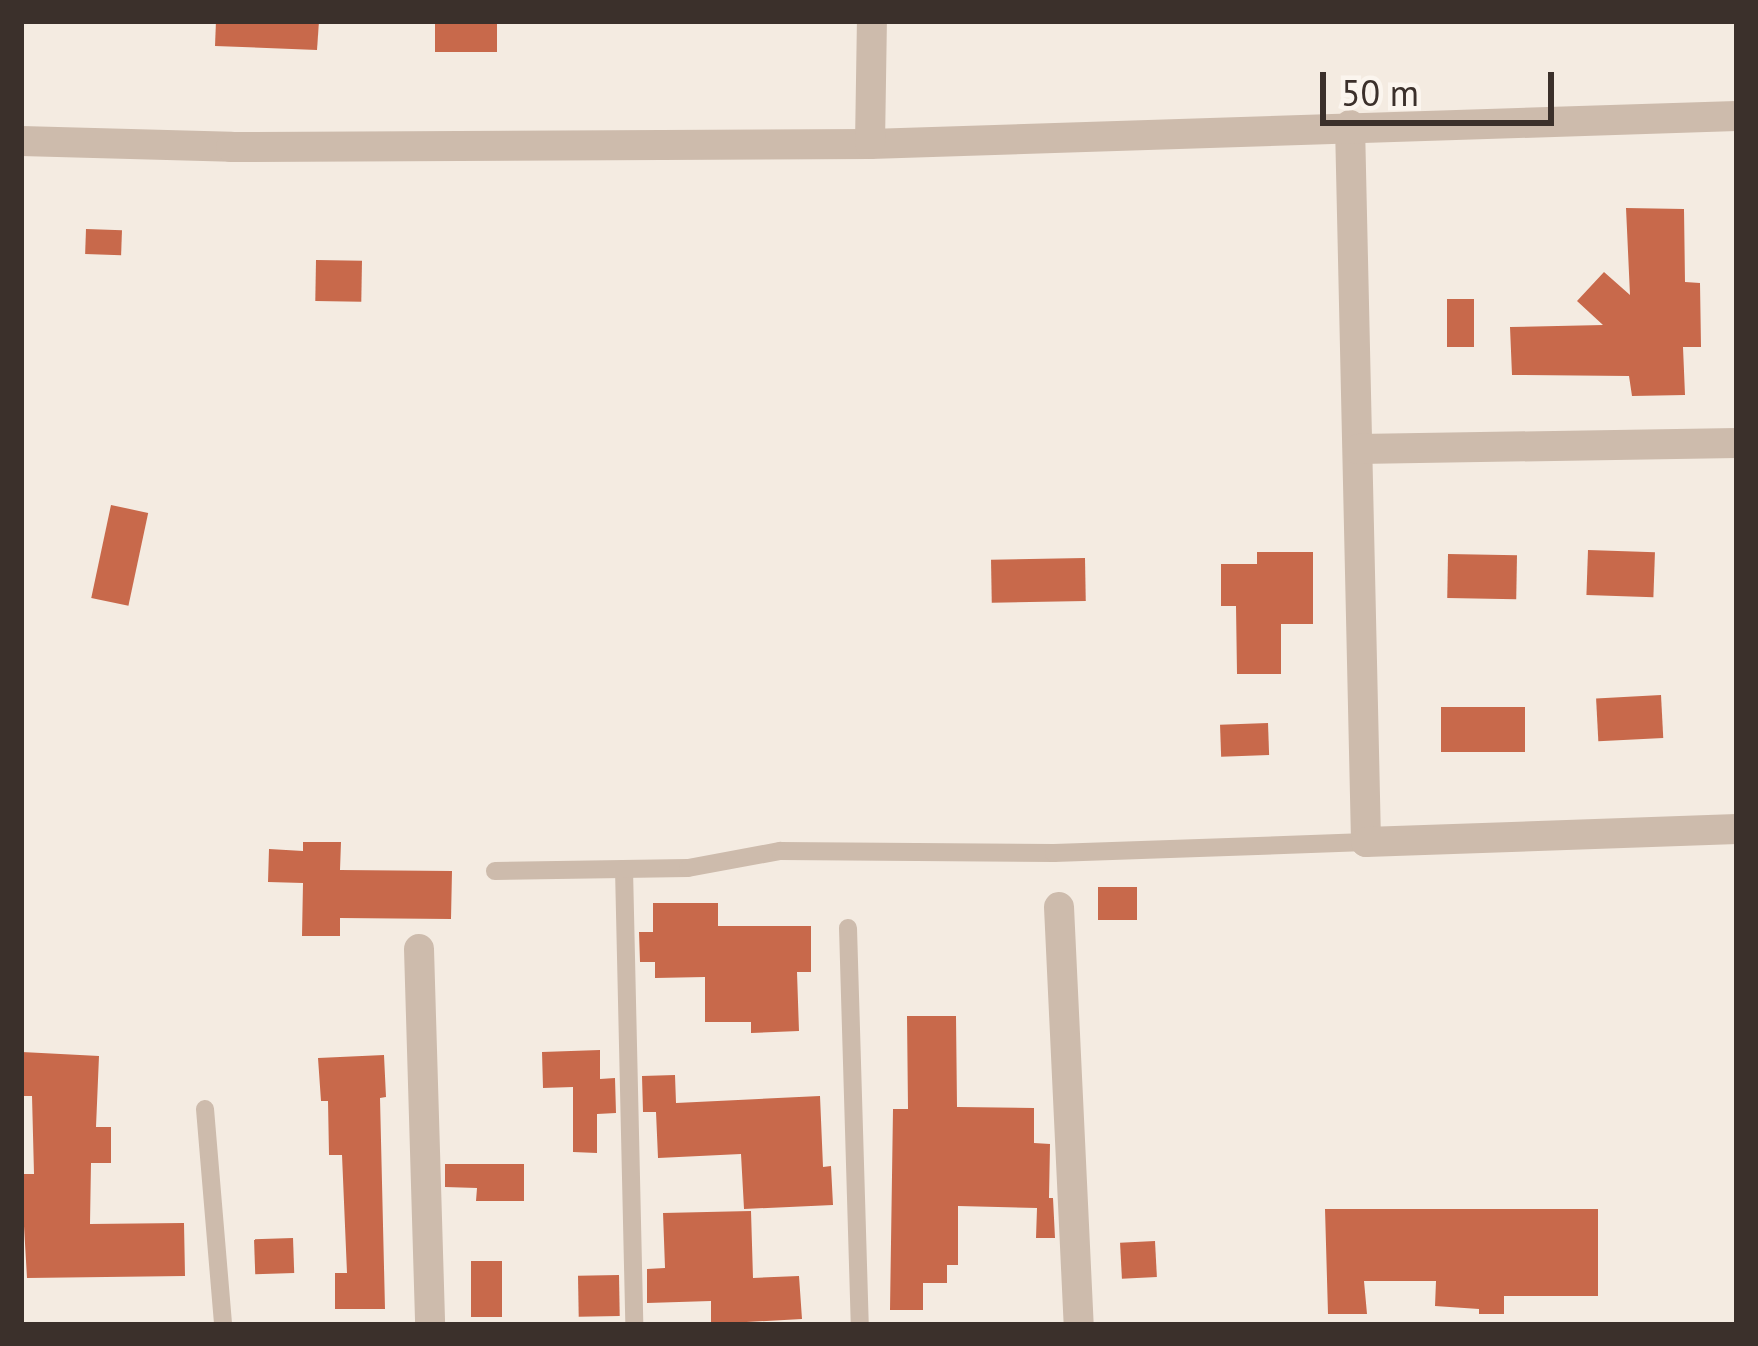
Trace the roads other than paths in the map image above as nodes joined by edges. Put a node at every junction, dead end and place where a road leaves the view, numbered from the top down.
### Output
1 (872, 21) edge
2 (1737, 116) edge
3 (1350, 125) junction
4 (21, 141) edge
5 (870, 144) junction
6 (1737, 443) edge
7 (1358, 449) junction
8 (1737, 829) edge
9 (1366, 842) junction
10 (624, 869) junction
11 (495, 871) dead end
12 (1059, 907) dead end
13 (848, 928) dead end
14 (419, 950) dead end
15 (206, 1109) dead end
16 (223, 1325) edge
17 (430, 1325) edge
18 (634, 1325) edge
19 (860, 1325) edge
20 (1078, 1325) edge

1 - 5 street
2 - 3 street
3 - 5 street
3 - 7 street
4 - 5 street
6 - 7 street
7 - 9 street
8 - 9 street
9 - 10 lane
10 - 11 lane
10 - 18 lane
12 - 20 street
13 - 19 lane
14 - 17 street
15 - 16 lane

